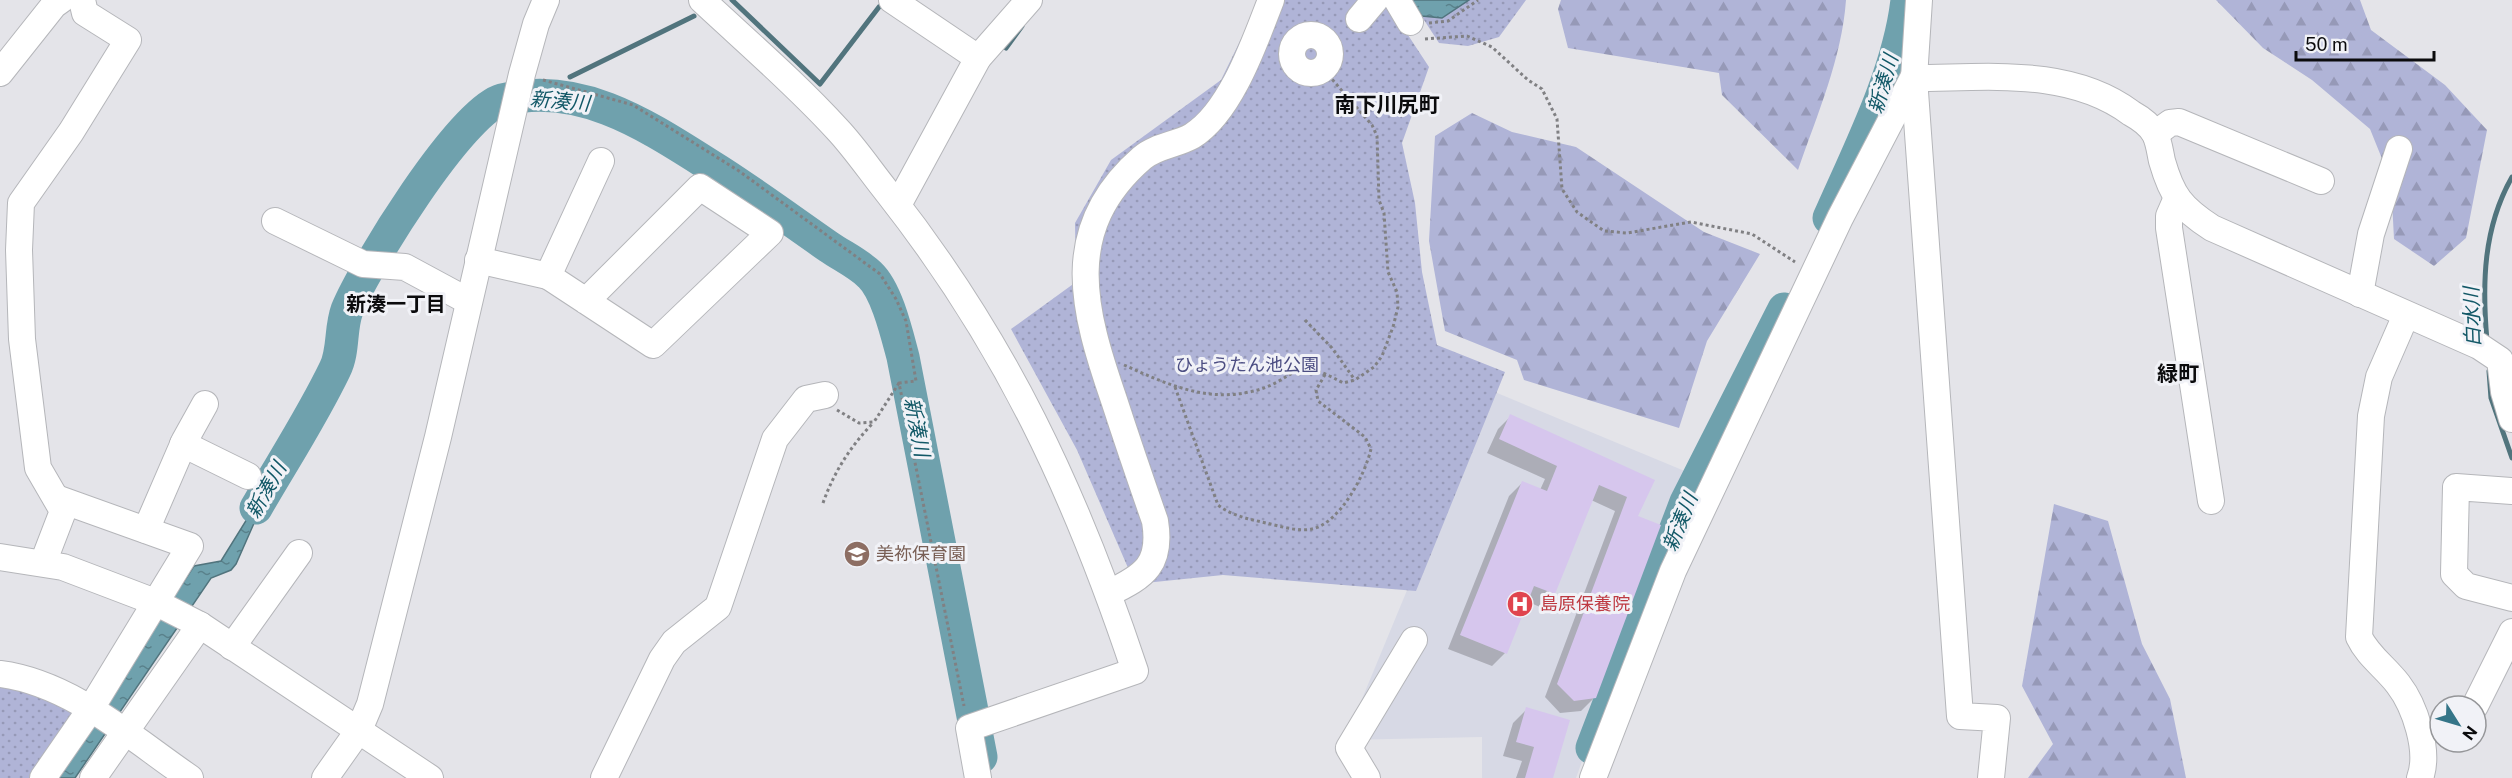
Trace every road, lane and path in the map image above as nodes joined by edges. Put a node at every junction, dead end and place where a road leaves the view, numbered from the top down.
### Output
1 (61, 0) edge
2 (82, 0) edge
3 (546, 0) edge
4 (702, 0) edge
5 (892, 0) edge
6 (1029, 0) edge
7 (1271, 0) edge
8 (1397, 0) edge
9 (1478, 0) edge
10 (1919, 0) edge
11 (1410, 22) junction
12 (978, 58) junction
13 (1323, 69) dead end
14 (0, 73) edge
15 (1914, 78) junction
16 (2155, 134) junction
17 (2399, 150) dead end
18 (601, 161) dead end
19 (2321, 180) dead end
20 (2176, 200) junction
21 (898, 205) junction
22 (275, 221) dead end
23 (478, 260) junction
24 (548, 276) junction
25 (1814, 276) junction
26 (2360, 294) junction
27 (468, 301) junction
28 (586, 301) junction
29 (2406, 315) junction
30 (1305, 320) dead end
31 (1099, 353) junction
32 (1326, 373) junction
33 (1355, 380) junction
34 (914, 381) dead end
35 (900, 383) junction
36 (1175, 387) junction
37 (825, 395) joint
38 (205, 404) dead end
39 (2512, 419) edge
40 (874, 422) junction
41 (183, 444) junction
42 (248, 476) dead end
43 (2512, 491) edge
44 (56, 498) junction
45 (2211, 501) dead end
46 (823, 503) dead end
47 (146, 531) junction
48 (299, 553) dead end
49 (0, 557) edge
50 (43, 563) junction
51 (1109, 594) junction
52 (2512, 598) edge
53 (157, 603) junction
54 (196, 623) junction
55 (2512, 632) edge
56 (1414, 640) dead end
57 (232, 647) junction
58 (0, 674) edge
59 (2481, 694) edge
60 (92, 711) junction
61 (973, 727) junction
62 (359, 730) junction
63 (122, 731) junction
64 (2428, 739) edge
65 (2428, 754) edge
66 (43, 778) edge
67 (93, 778) edge
68 (190, 778) edge
69 (325, 778) edge
70 (430, 778) edge
71 (604, 778) edge
72 (978, 778) edge
73 (1367, 778) edge
74 (1593, 778) edge
75 (1991, 778) edge
76 (2420, 778) edge

1 - 14 street
2 - 44 street
3 - 23 street
4 - 21 street
5 - 12 street
6 - 12 street
7 - 31 street
8 - 11 street
9 - 11 path
10 - 15 street
11 - 25 path
12 - 21 street
13 - 33 path
15 - 16 street
15 - 25 street
15 - 75 street
16 - 19 street
16 - 20 street
17 - 26 street
18 - 24 street
20 - 26 street
20 - 45 street
21 - 51 street
22 - 27 street
23 - 24 street
23 - 27 street
24 - 28 street
25 - 74 street
26 - 29 street
27 - 62 street
28 - 28 street
29 - 39 street
29 - 64 street
30 - 33 path
31 - 36 path
31 - 51 street
32 - 33 path
32 - 36 path
32 - 36 path
34 - 35 path
35 - 40 path
35 - 61 path
37 - 40 path
37 - 71 street
38 - 41 street
40 - 46 path
41 - 42 street
41 - 47 street
43 - 52 street
44 - 47 street
44 - 50 street
47 - 53 street
48 - 57 street
49 - 50 street
50 - 53 street
51 - 61 street
53 - 54 street
53 - 60 street
54 - 57 street
54 - 63 street
55 - 59 street
56 - 73 street
57 - 62 street
58 - 60 street
60 - 63 street
60 - 66 street
61 - 72 street
62 - 69 street
62 - 70 street
63 - 67 street
63 - 68 street
65 - 76 street

